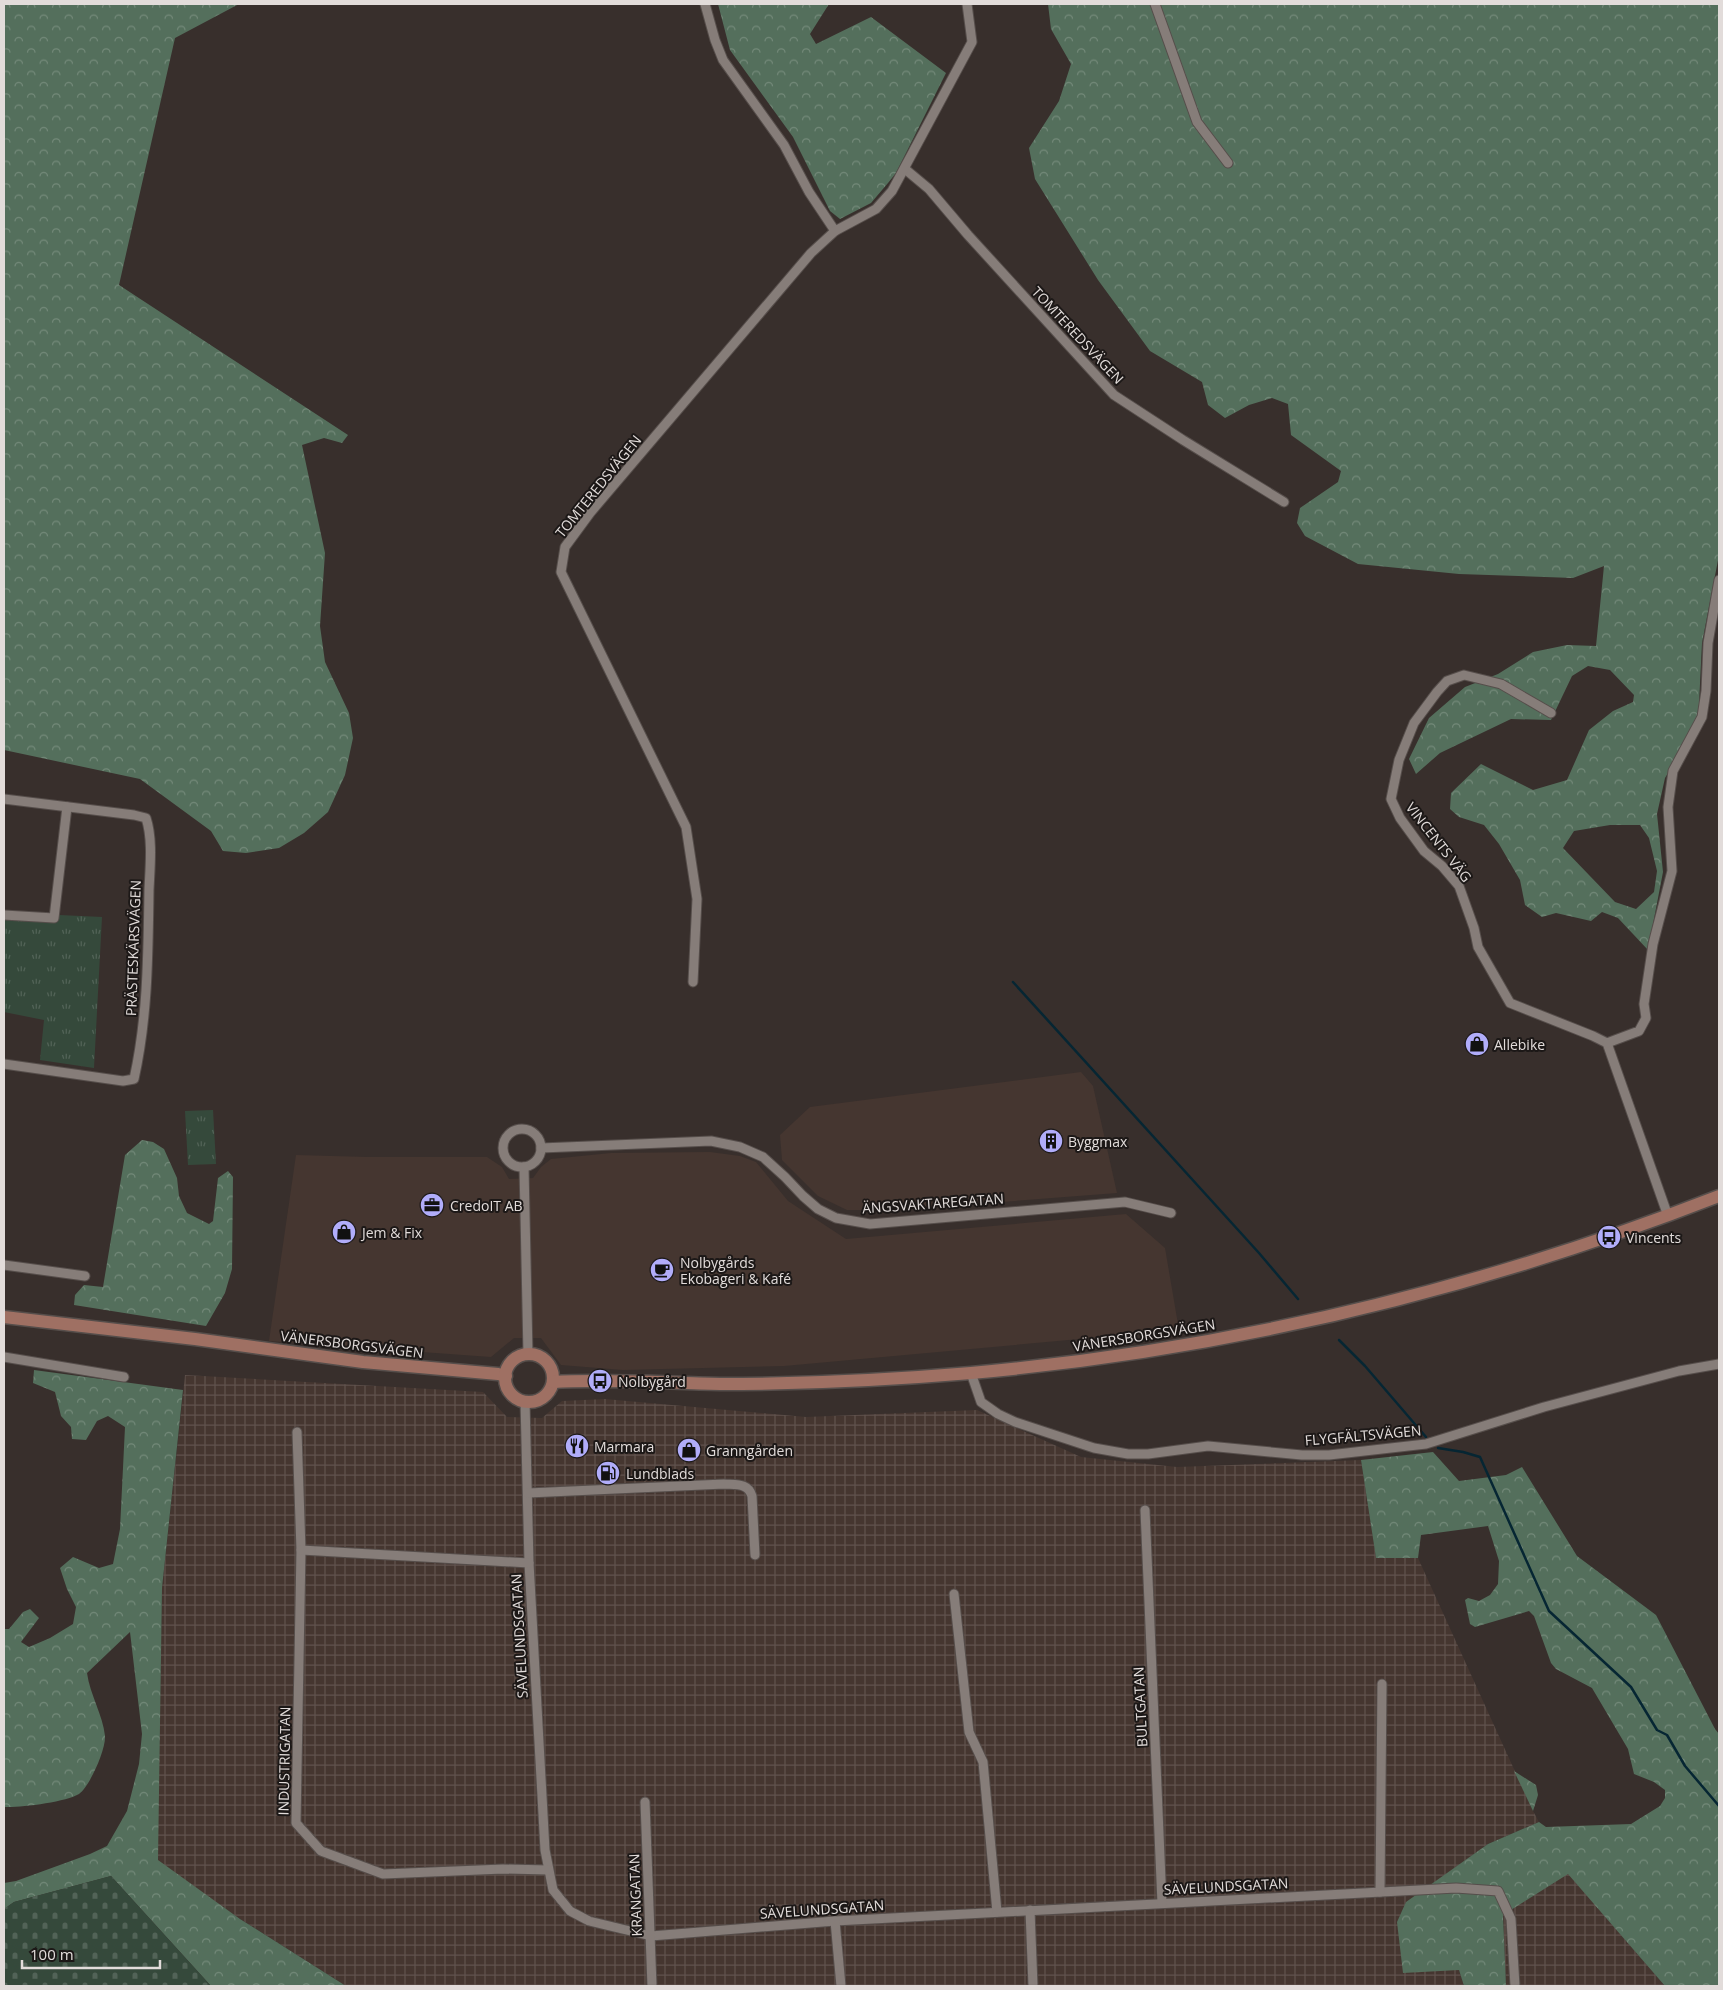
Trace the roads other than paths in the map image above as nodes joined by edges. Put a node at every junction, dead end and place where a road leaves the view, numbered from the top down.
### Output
1 (705, 4) edge
2 (967, 4) edge
3 (1155, 4) edge
4 (1228, 163) dead end
5 (905, 169) junction
6 (835, 231) junction
7 (1284, 502) dead end
8 (1719, 580) edge
9 (1551, 713) dead end
10 (4, 799) edge
11 (67, 807) junction
12 (4, 915) edge
13 (693, 982) dead end
14 (1607, 1043) junction
15 (4, 1064) edge
16 (542, 1148) junction
17 (524, 1167) junction
18 (1719, 1196) edge
19 (1171, 1213) dead end
20 (1668, 1216) junction
21 (4, 1265) edge
22 (85, 1276) dead end
23 (4, 1308) edge
24 (4, 1317) edge
25 (195, 1339) junction
26 (528, 1354) junction
27 (4, 1357) edge
28 (1719, 1364) edge
29 (971, 1373) junction
30 (506, 1376) junction
31 (124, 1377) dead end
32 (553, 1382) junction
33 (525, 1401) junction
34 (297, 1432) dead end
35 (528, 1493) junction
36 (1145, 1510) dead end
37 (301, 1550) junction
38 (754, 1555) dead end
39 (529, 1563) junction
40 (954, 1594) dead end
41 (1382, 1684) dead end
42 (645, 1802) dead end
43 (548, 1870) junction
44 (1380, 1892) junction
45 (1162, 1903) junction
46 (1030, 1910) junction
47 (997, 1912) junction
48 (835, 1921) junction
49 (651, 1936) junction
50 (652, 1986) edge
51 (841, 1986) edge
52 (1033, 1986) edge
53 (1515, 1986) edge

1 - 6 street
2 - 5 street, TOMTEREDSVÄGEN
3 - 4 street
5 - 6 street, TOMTEREDSVÄGEN
5 - 7 street, TOMTEREDSVÄGEN
6 - 13 street, TOMTEREDSVÄGEN
8 - 14 street
9 - 14 street, VINCENTS VÄG
10 - 11 street
11 - 12 street
11 - 15 street, PRÄSTESKÄRSVÄGEN
14 - 20 street
16 - 17 street
16 - 17 street
16 - 19 street, ÄNGSVAKTAREGATAN
17 - 26 street
18 - 20 main road, VÄNERSBORGSVÄGEN
20 - 29 main road, VÄNERSBORGSVÄGEN
21 - 22 street
23 - 25 main road, VÄNERSBORGSVÄGEN
24 - 25 main road, VÄNERSBORGSVÄGEN
25 - 30 main road, VÄNERSBORGSVÄGEN
26 - 30 main road
26 - 32 main road
27 - 31 street
28 - 29 street, FLYGFÄLTSVÄGEN
29 - 32 main road, VÄNERSBORGSVÄGEN
30 - 33 main road
32 - 33 main road
33 - 35 street, SÄVELUNDSGATAN
34 - 37 street, INDUSTRIGATAN
35 - 38 street
35 - 39 street, SÄVELUNDSGATAN
36 - 45 street, BULTGATAN
37 - 39 street
37 - 43 street, INDUSTRIGATAN
39 - 43 street, SÄVELUNDSGATAN
40 - 47 street
41 - 44 street
42 - 49 street, KRANGATAN
43 - 49 street, SÄVELUNDSGATAN
44 - 45 street, SÄVELUNDSGATAN
44 - 53 street, SÄVELUNDSGATAN
45 - 46 street, SÄVELUNDSGATAN
46 - 47 street, SÄVELUNDSGATAN
46 - 52 street
47 - 48 street, SÄVELUNDSGATAN
48 - 49 street, SÄVELUNDSGATAN
48 - 51 street
49 - 50 street, KRANGATAN

